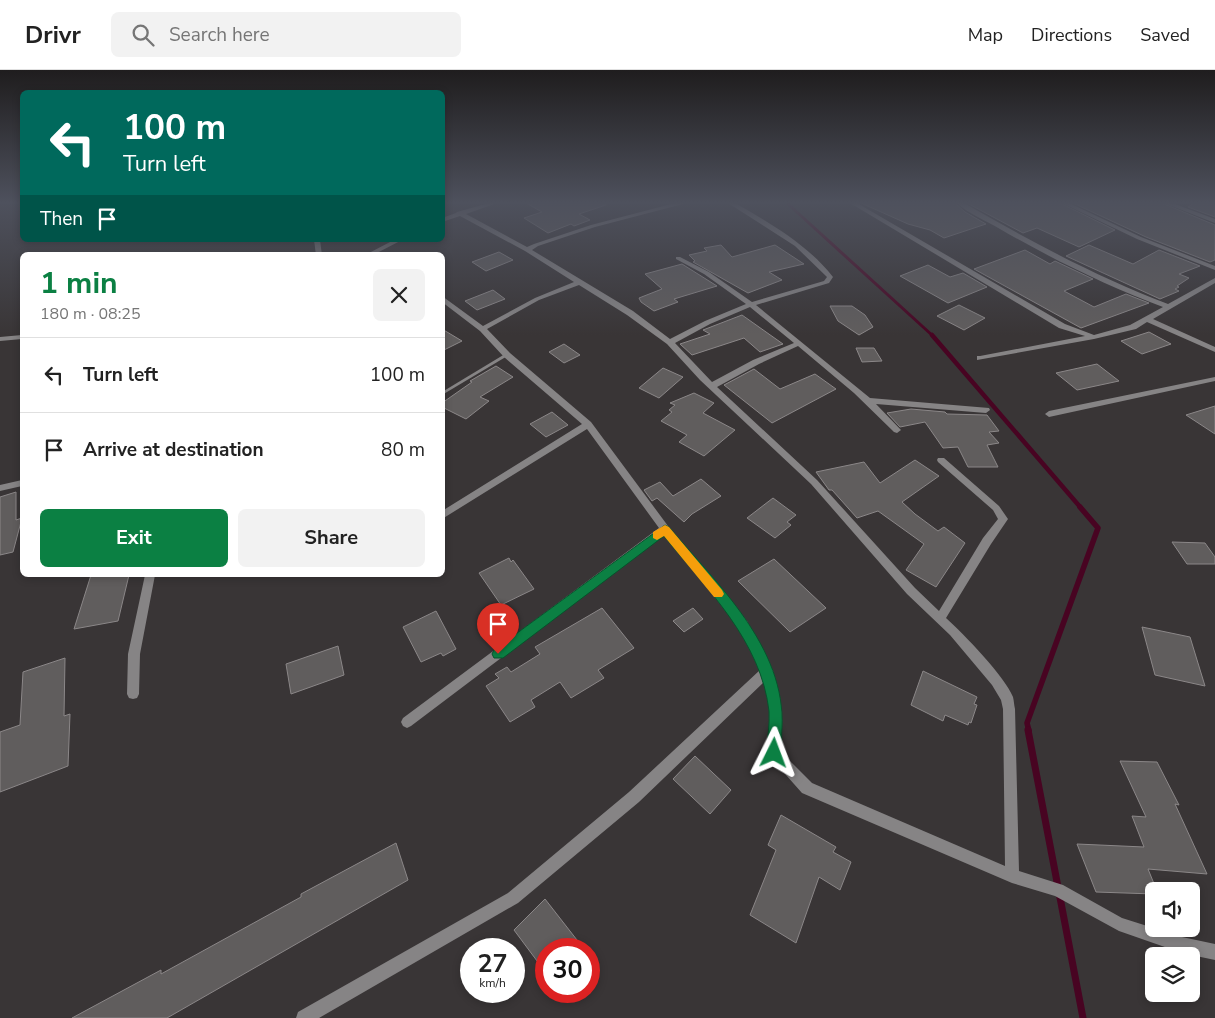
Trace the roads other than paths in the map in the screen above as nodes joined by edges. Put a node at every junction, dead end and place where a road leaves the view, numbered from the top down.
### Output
1 (383, 247) edge
2 (522, 247) edge
3 (535, 247) edge
4 (798, 247) edge
5 (928, 247) edge
6 (1039, 247) edge
7 (1163, 247) edge
8 (377, 250) junction
9 (527, 250) junction
10 (373, 252) edge
11 (380, 252) edge
12 (678, 258) dead end
13 (1215, 268) edge
14 (1215, 280) edge
15 (579, 282) junction
16 (445, 300) edge
17 (751, 305) junction
18 (1169, 307) junction
19 (1147, 319) junction
20 (483, 329) junction
21 (20, 337) edge
22 (1094, 337) junction
23 (0, 339) edge
24 (670, 342) junction
25 (799, 343) junction
26 (1215, 350) edge
27 (507, 356) junction
28 (980, 358) dead end
29 (1215, 379) edge
30 (712, 386) junction
31 (445, 392) edge
32 (870, 401) junction
33 (986, 410) dead end
34 (1049, 414) dead end
35 (588, 424) junction
36 (897, 430) dead end
37 (940, 460) dead end
38 (20, 483) edge
39 (0, 488) edge
40 (445, 514) edge
41 (665, 530) junction
42 (150, 577) edge
43 (940, 619) junction
44 (767, 671) junction
45 (133, 694) dead end
46 (407, 722) dead end
47 (1012, 876) junction
48 (1215, 952) edge
49 (304, 1018) edge

1 - 8 street
2 - 9 street
3 - 9 street
4 - 17 street
5 - 22 street
6 - 18 street
7 - 13 street
8 - 10 street
8 - 11 street
9 - 15 street
12 - 17 street
14 - 18 street
15 - 20 street
15 - 24 street
16 - 20 street
17 - 24 street
17 - 25 street
18 - 19 street
19 - 22 street
19 - 26 street
20 - 27 street
21 - 23 street
22 - 28 street
24 - 30 street
25 - 30 street
25 - 32 street
27 - 31 lane
27 - 35 street
29 - 34 street
30 - 43 street
32 - 33 street
32 - 36 street
35 - 40 street
35 - 41 street
37 - 43 street
38 - 39 street
41 - 44 street
41 - 46 street
42 - 45 street
43 - 47 street
44 - 47 street
44 - 49 street
47 - 48 street

